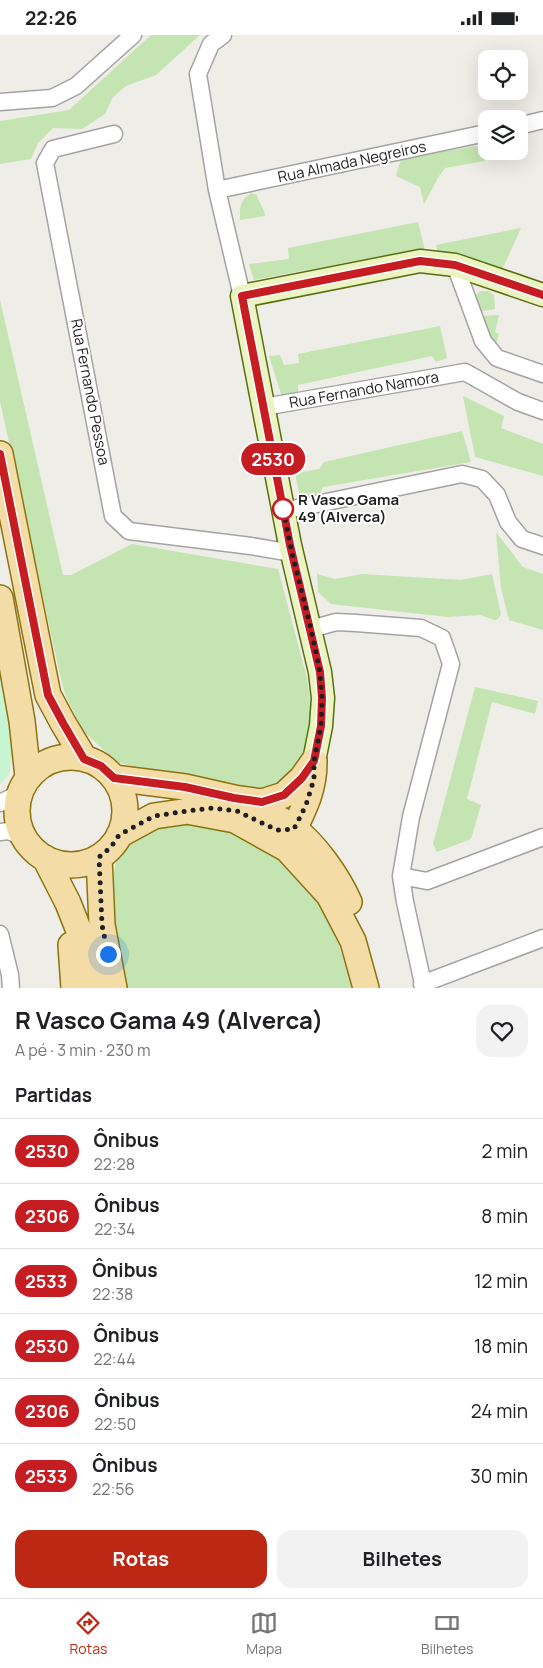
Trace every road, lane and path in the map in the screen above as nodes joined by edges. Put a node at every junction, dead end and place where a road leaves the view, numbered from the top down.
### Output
1 (133, 35) edge
2 (223, 35) edge
3 (0, 102) edge
4 (543, 121) edge
5 (528, 124) edge
6 (114, 134) dead end
7 (478, 135) edge
8 (217, 191) junction
9 (455, 265) junction
10 (543, 295) edge
11 (242, 296) junction
12 (543, 374) edge
13 (264, 407) junction
14 (543, 411) edge
15 (0, 454) edge
16 (283, 511) junction
17 (543, 546) edge
18 (292, 553) junction
19 (0, 598) edge
20 (311, 629) junction
21 (84, 759) junction
22 (314, 761) junction
23 (114, 778) junction
24 (16, 791) edge
25 (234, 798) junction
26 (187, 811) junction
27 (294, 829) junction
28 (0, 832) edge
29 (119, 835) junction
30 (543, 837) edge
31 (24, 838) junction
32 (99, 857) junction
33 (45, 858) junction
34 (401, 876) junction
35 (68, 903) junction
36 (0, 934) edge
37 (543, 939) edge
38 (423, 986) edge
39 (11, 988) edge
40 (74, 988) edge
41 (93, 988) edge
42 (114, 988) edge
43 (366, 988) edge
44 (383, 988) edge

1 - 3 street
2 - 8 street
4 - 5 street
6 - 18 street, Rua Fernando Pessoa
7 - 8 street, Rua Almada Negreiros
8 - 11 street
9 - 10 main road
9 - 11 main road
9 - 12 street
11 - 13 main road
13 - 14 street, Rua Fernando Namora
13 - 16 main road
15 - 21 main road
16 - 17 street
16 - 18 main road
18 - 20 main road
19 - 24 main road
20 - 22 main road
20 - 34 street
21 - 23 main road
21 - 24 main road
22 - 25 main road
22 - 27 main road
23 - 25 main road
23 - 29 main road
24 - 31 main road
25 - 27 main road
26 - 27 main road
26 - 29 main road
26 - 43 main road
27 - 44 main road
28 - 31 street
29 - 32 main road
30 - 34 street
31 - 33 main road
32 - 33 main road
32 - 42 main road
33 - 35 main road
34 - 38 street
35 - 40 main road
35 - 41 main road
36 - 39 street
37 - 38 street

